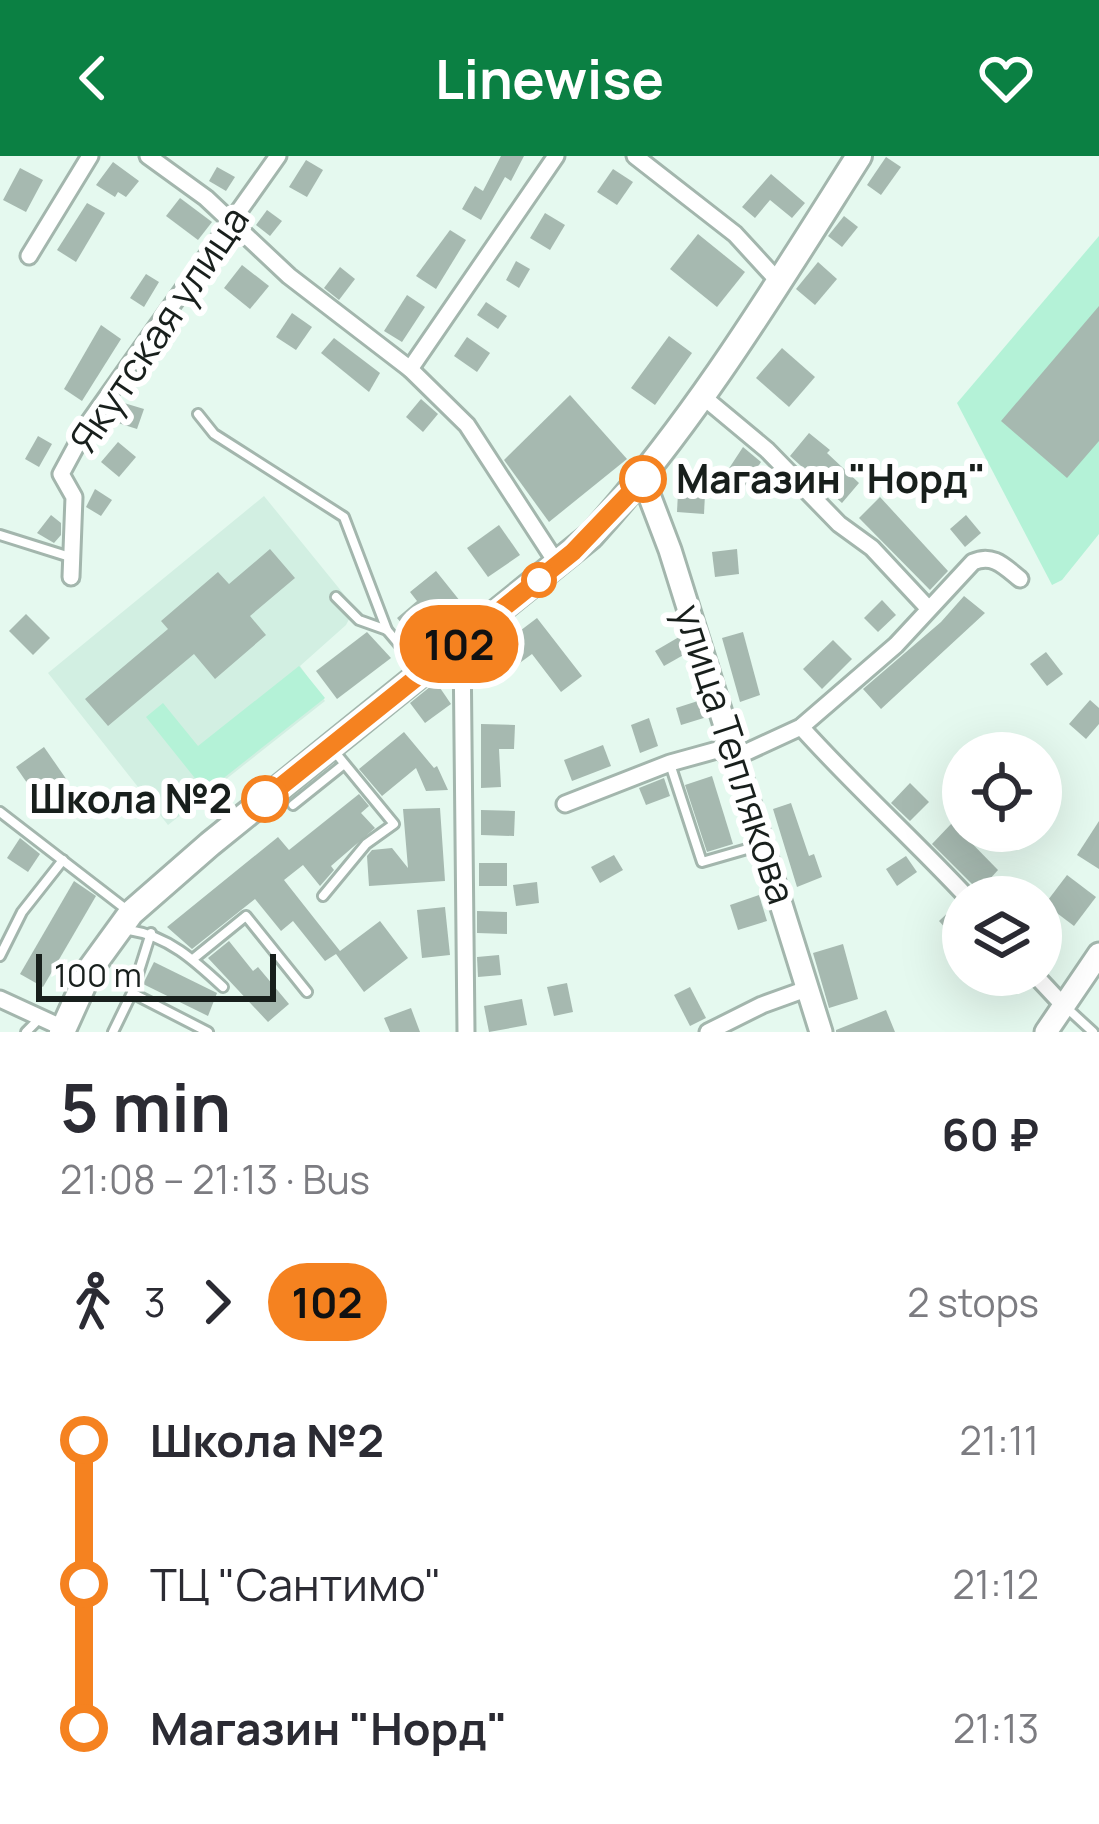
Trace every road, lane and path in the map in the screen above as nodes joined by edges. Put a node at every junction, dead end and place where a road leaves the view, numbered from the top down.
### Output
1 (90, 156) edge
2 (148, 156) edge
3 (278, 156) edge
4 (556, 156) edge
5 (635, 156) edge
6 (859, 156) edge
7 (230, 224) junction
8 (29, 256) dead end
9 (779, 282) junction
10 (410, 369) junction
11 (701, 395) junction
12 (198, 414) dead end
13 (643, 479) junction
14 (0, 535) edge
15 (70, 557) junction
16 (558, 565) junction
17 (71, 577) dead end
18 (1020, 579) dead end
19 (336, 597) dead end
20 (928, 607) junction
21 (387, 630) junction
22 (462, 641) junction
23 (422, 672) junction
24 (801, 727) junction
25 (338, 756) junction
26 (736, 757) junction
27 (670, 763) junction
28 (565, 804) dead end
29 (292, 805) dead end
30 (0, 812) edge
31 (764, 844) junction
32 (63, 860) junction
33 (948, 876) edge
34 (323, 896) dead end
35 (124, 920) junction
36 (152, 933) junction
37 (1099, 954) edge
38 (0, 956) edge
39 (193, 959) junction
40 (223, 986) dead end
41 (809, 988) junction
42 (308, 992) dead end
43 (132, 993) junction
44 (1055, 996) edge
45 (0, 999) edge
46 (1063, 1005) junction
47 (56, 1025) edge
48 (26, 1032) edge
49 (113, 1032) edge
50 (208, 1032) edge
51 (466, 1032) edge
52 (708, 1032) edge
53 (821, 1032) edge
54 (1046, 1032) edge
55 (1093, 1032) edge

1 - 8 street
2 - 7 street
3 - 7 street, Якутская улица
4 - 10 street
5 - 9 street
6 - 9 main road
7 - 10 street
7 - 15 street, Якутская улица
9 - 11 main road
10 - 16 street
11 - 13 main road
11 - 20 street
12 - 21 lane
13 - 16 main road
13 - 26 main road, улица Теплякова
14 - 15 lane
15 - 17 street, Якутская улица
16 - 22 main road
18 - 20 street
19 - 21 lane
20 - 24 street
21 - 23 lane
22 - 23 main road
22 - 51 street
23 - 25 main road
24 - 26 street
24 - 33 street
25 - 29 lane
25 - 34 lane
25 - 35 main road
26 - 27 street
26 - 31 main road, улица Теплякова
27 - 28 street
27 - 31 lane
30 - 32 lane
31 - 41 main road, улица Теплякова
32 - 35 lane
32 - 38 lane
35 - 36 lane
35 - 47 main road
36 - 39 lane
36 - 43 lane
37 - 46 main road
39 - 40 lane
39 - 42 lane
41 - 52 street
41 - 53 main road, улица Теплякова
43 - 49 lane
43 - 50 lane
44 - 46 street
45 - 47 street
46 - 54 main road
46 - 55 lane
47 - 48 lane

